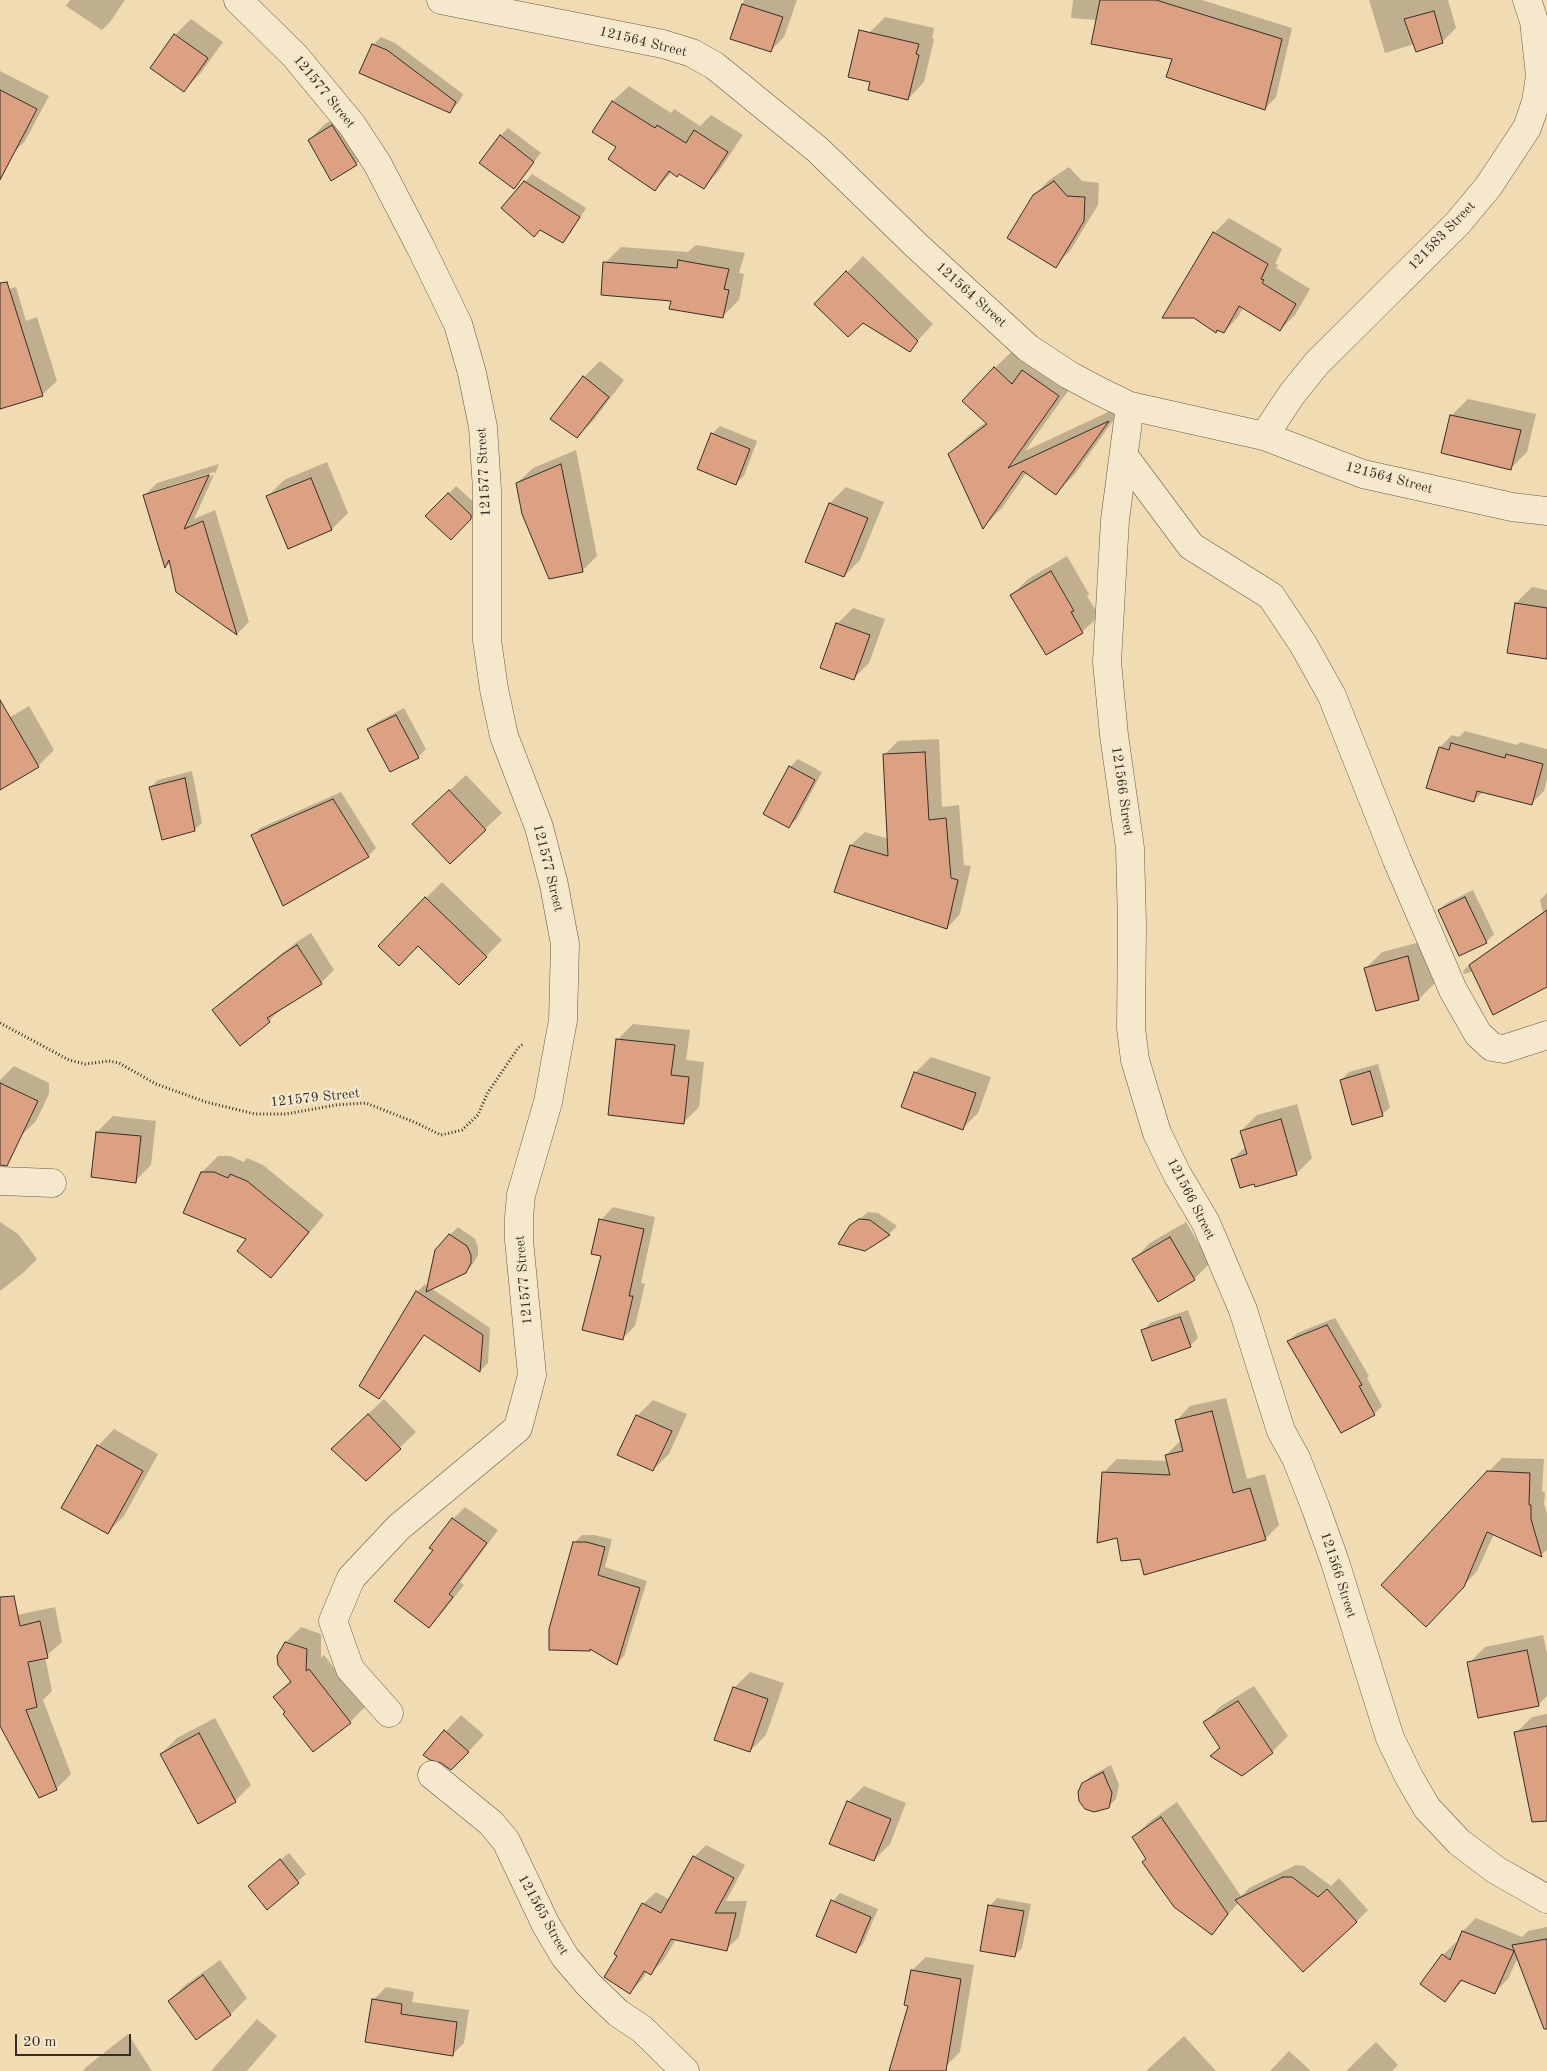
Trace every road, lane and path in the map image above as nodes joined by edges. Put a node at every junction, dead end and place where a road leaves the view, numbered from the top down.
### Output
1 (238, 0) edge
2 (441, 0) edge
3 (1527, 0) edge
4 (1130, 406) junction
5 (1264, 436) junction
6 (1124, 456) junction
7 (1547, 511) edge
8 (563, 1020) junction
9 (0, 1023) edge
10 (1547, 1035) edge
11 (0, 1181) edge
12 (52, 1183) dead end
13 (389, 1713) dead end
14 (432, 1775) dead end
15 (1547, 1899) edge
16 (684, 2071) edge

1 - 8 street, 121577 Street
2 - 4 street, 121564 Street
3 - 5 street, 121583 Street
4 - 5 street, 121564 Street
4 - 6 street, 121566 Street
5 - 7 street, 121564 Street
6 - 10 street
6 - 15 street, 121566 Street
8 - 9 path, 121579 Street
8 - 13 street, 121577 Street
11 - 12 street
14 - 16 street, 121565 Street

